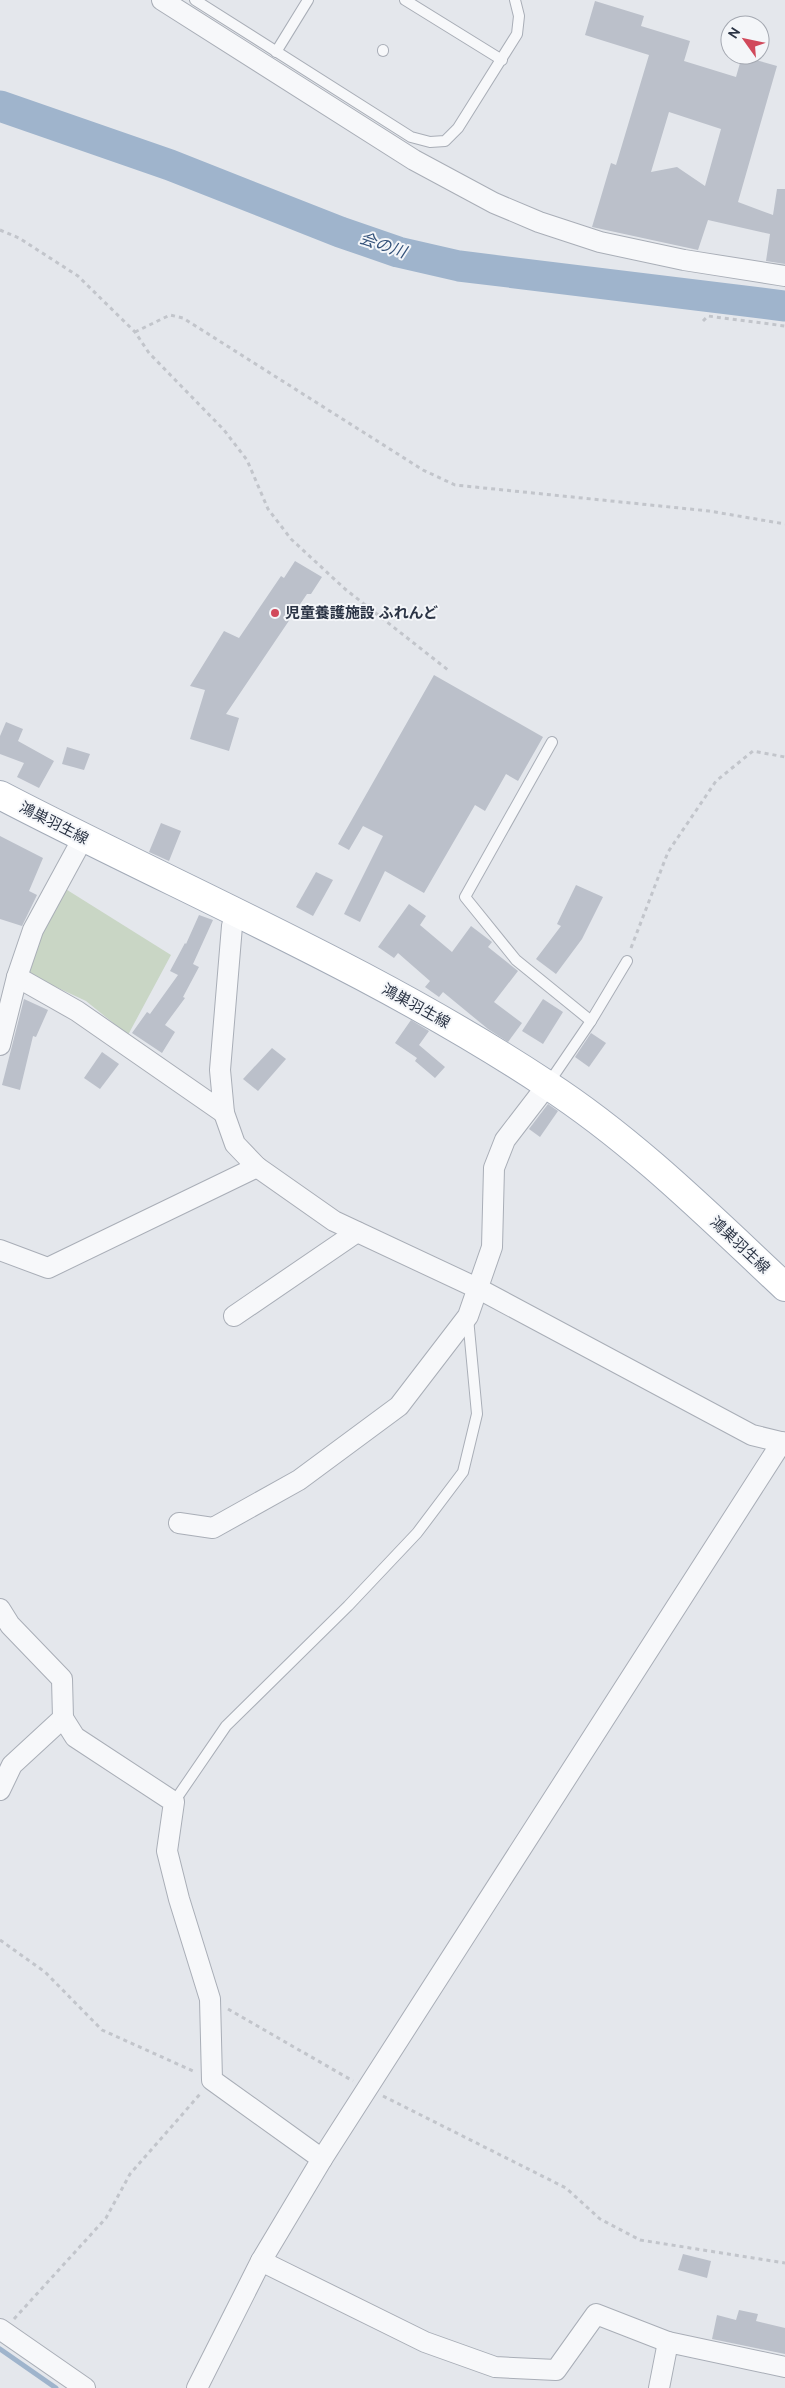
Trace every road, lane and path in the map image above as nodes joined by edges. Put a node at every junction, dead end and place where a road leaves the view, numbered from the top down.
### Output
1 (162, 0) edge
2 (195, 0) edge
3 (308, 0) edge
4 (405, 0) edge
5 (516, 0) edge
6 (276, 52) junction
7 (502, 60) junction
8 (0, 230) edge
9 (785, 276) edge
10 (702, 321) dead end
11 (785, 326) edge
12 (135, 332) junction
13 (785, 524) edge
14 (448, 670) dead end
15 (552, 742) dead end
16 (785, 757) edge
17 (0, 795) edge
18 (83, 838) junction
19 (236, 913) junction
20 (627, 961) joint
21 (16, 977) junction
22 (591, 1021) junction
23 (0, 1045) edge
24 (548, 1084) junction
25 (224, 1113) junction
26 (257, 1167) junction
27 (357, 1232) junction
28 (0, 1250) edge
29 (785, 1287) edge
30 (479, 1289) junction
31 (234, 1316) dead end
32 (468, 1316) junction
33 (784, 1442) edge
34 (179, 1523) dead end
35 (0, 1609) edge
36 (63, 1718) junction
37 (0, 1790) edge
38 (174, 1802) junction
39 (0, 1940) edge
40 (210, 1999) junction
41 (212, 2080) junction
42 (367, 2089) junction
43 (322, 2159) junction
44 (261, 2261) junction
45 (785, 2263) edge
46 (1, 2330) edge
47 (668, 2342) junction
48 (785, 2367) edge
49 (85, 2388) edge
50 (197, 2388) edge
51 (659, 2388) edge

1 - 9 street
2 - 6 lane
3 - 6 lane
4 - 7 lane
5 - 7 lane
6 - 7 lane
8 - 12 path
10 - 11 path
12 - 13 path
12 - 14 path
15 - 22 lane
16 - 20 path
17 - 18 main road, 鴻巣羽生線
18 - 19 main road, 鴻巣羽生線
18 - 21 street
19 - 24 main road, 鴻巣羽生線
19 - 25 street
20 - 22 lane
21 - 23 street
21 - 25 street
22 - 24 lane
24 - 29 main road, 鴻巣羽生線
24 - 30 street
25 - 26 street
26 - 27 street
26 - 28 street
27 - 30 street
27 - 31 street
30 - 32 street
30 - 33 street
32 - 34 street
32 - 38 lane
33 - 42 street
35 - 36 street
36 - 37 street
36 - 38 street
38 - 40 street
39 - 41 path
40 - 41 street
40 - 42 path
41 - 43 street
41 - 46 path
42 - 43 street
42 - 45 path
43 - 44 street
44 - 47 street
44 - 50 street
46 - 49 street
47 - 48 street
47 - 51 street

